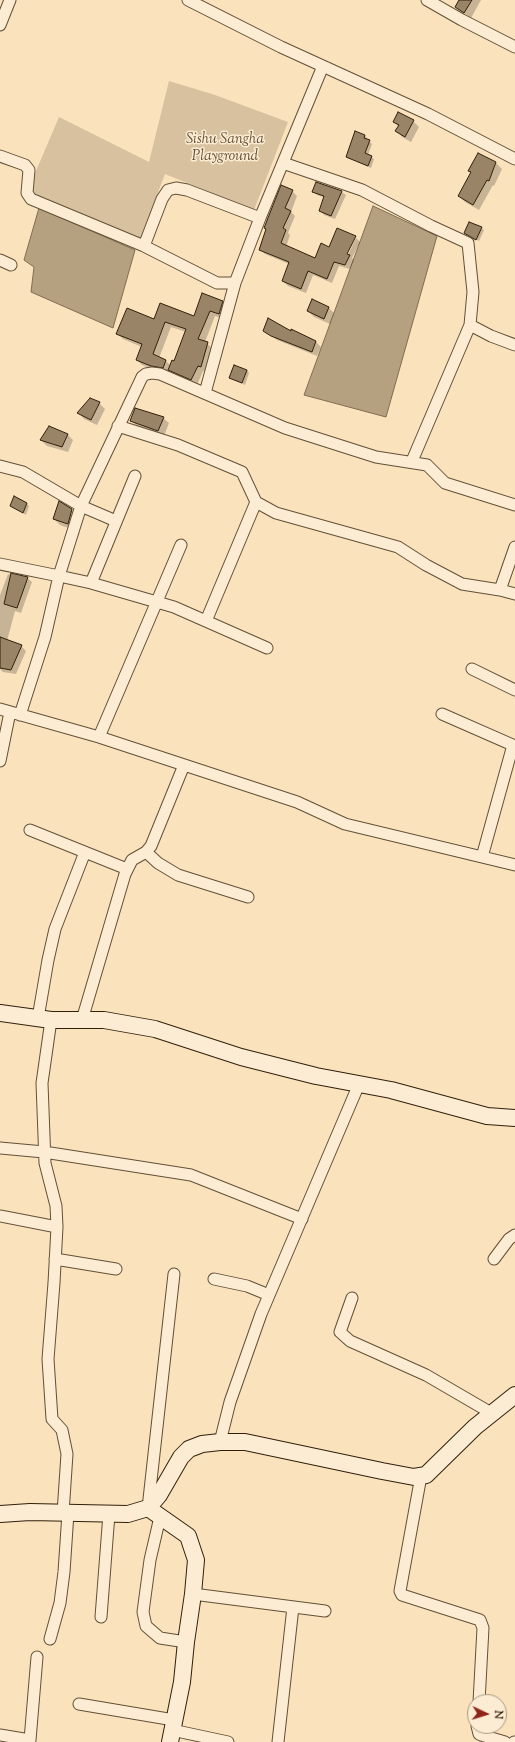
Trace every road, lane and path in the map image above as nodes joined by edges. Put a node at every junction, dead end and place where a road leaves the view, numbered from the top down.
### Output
1 (10, 0) edge
2 (188, 0) edge
3 (427, 0) edge
4 (0, 25) edge
5 (515, 47) edge
6 (323, 66) junction
7 (0, 156) edge
8 (515, 159) edge
9 (283, 163) junction
10 (260, 218) junction
11 (144, 246) junction
12 (0, 260) edge
13 (11, 265) dead end
14 (235, 283) junction
15 (470, 325) junction
16 (515, 345) edge
17 (205, 394) junction
18 (118, 426) junction
19 (412, 461) junction
20 (0, 466) edge
21 (135, 476) dead end
22 (256, 502) junction
23 (515, 505) edge
24 (81, 506) junction
25 (116, 521) junction
26 (181, 545) dead end
27 (515, 547) edge
28 (0, 564) edge
29 (59, 576) junction
30 (91, 583) junction
31 (500, 590) junction
32 (515, 594) edge
33 (157, 602) junction
34 (206, 621) junction
35 (267, 648) dead end
36 (472, 669) dead end
37 (515, 690) edge
38 (10, 712) edge
39 (442, 714) dead end
40 (99, 737) junction
41 (514, 745) edge
42 (0, 761) edge
43 (184, 765) junction
44 (30, 830) dead end
45 (85, 852) junction
46 (146, 852) junction
47 (482, 857) junction
48 (515, 865) edge
49 (127, 869) junction
50 (248, 897) dead end
51 (0, 1013) edge
52 (44, 1019) junction
53 (82, 1020) junction
54 (359, 1084) junction
55 (515, 1118) edge
56 (0, 1148) edge
57 (44, 1152) junction
58 (0, 1216) edge
59 (302, 1219) junction
60 (57, 1227) junction
61 (515, 1235) edge
62 (55, 1259) junction
63 (494, 1259) dead end
64 (116, 1269) dead end
65 (174, 1274) dead end
66 (214, 1279) dead end
67 (269, 1295) junction
68 (352, 1298) dead end
69 (515, 1395) edge
70 (493, 1414) junction
71 (220, 1442) junction
72 (421, 1476) junction
73 (154, 1512) junction
74 (65, 1513) junction
75 (0, 1514) edge
76 (109, 1514) junction
77 (193, 1594) junction
78 (293, 1607) junction
79 (325, 1611) dead end
80 (101, 1617) dead end
81 (50, 1638) dead end
82 (186, 1642) junction
83 (37, 1658) dead end
84 (479, 1694) edge
85 (79, 1704) dead end
86 (172, 1731) edge
87 (478, 1734) edge
88 (0, 1735) edge
89 (30, 1741) edge
90 (228, 1742) edge
91 (278, 1742) edge
92 (505, 1742) edge

1 - 4 street
2 - 6 street
3 - 5 street
6 - 8 street
6 - 9 street
7 - 11 street
9 - 10 street
9 - 15 street
10 - 11 street
10 - 14 street
11 - 14 street
12 - 13 street
14 - 17 street
15 - 16 street
15 - 19 street
17 - 18 street
17 - 19 street
18 - 22 street
18 - 24 street
19 - 23 street
20 - 24 street
21 - 25 street
22 - 31 street
22 - 34 street
24 - 25 street
24 - 29 street
25 - 30 street
26 - 33 street
27 - 31 street
28 - 29 street
29 - 30 street
29 - 38 street
30 - 33 street
31 - 32 street
33 - 34 street
33 - 40 street
34 - 35 street
36 - 37 street
38 - 40 street
38 - 42 street
39 - 41 street
40 - 43 street
41 - 47 street
43 - 46 street
43 - 47 street
44 - 45 street
45 - 49 street
45 - 52 street
46 - 49 street
46 - 50 street
47 - 48 street
49 - 53 street
51 - 52 street
52 - 53 street
52 - 57 street
53 - 54 street
54 - 55 street
54 - 59 street
56 - 57 street
57 - 59 street
57 - 60 street
58 - 60 street
59 - 67 street
60 - 62 street
61 - 63 street
62 - 64 street
62 - 74 street
65 - 73 street
66 - 67 street
67 - 71 street
68 - 70 street
69 - 70 street
70 - 72 street
71 - 72 street
71 - 73 street
72 - 84 street
73 - 76 street
73 - 77 street
73 - 82 street
74 - 75 street
74 - 76 street
74 - 81 street
76 - 80 street
77 - 78 street
77 - 82 street
78 - 79 street
78 - 91 street
82 - 86 street
83 - 89 street
85 - 86 street
86 - 90 street
87 - 92 street
88 - 89 street

